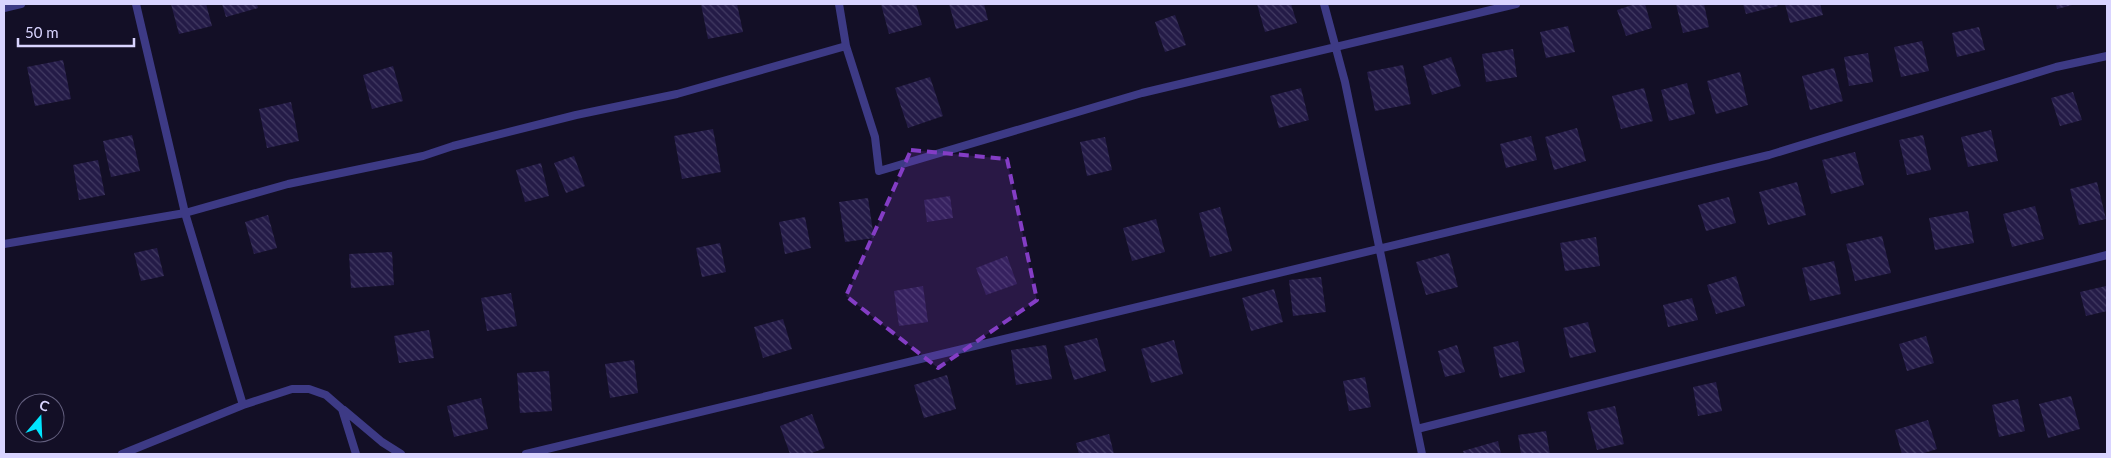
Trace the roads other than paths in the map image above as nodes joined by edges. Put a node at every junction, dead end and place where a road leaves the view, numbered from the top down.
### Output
1 (21, 4) edge
2 (136, 4) edge
3 (840, 4) edge
4 (1324, 4) edge
5 (1516, 4) edge
6 (4, 8) edge
7 (846, 46) junction
8 (1336, 47) junction
9 (2107, 56) edge
10 (185, 213) junction
11 (4, 244) edge
12 (1380, 248) junction
13 (2107, 255) edge
14 (243, 405) junction
15 (342, 409) junction
16 (1417, 429) junction
17 (122, 454) edge
18 (356, 454) edge
19 (401, 454) edge
20 (526, 454) edge
21 (1422, 454) edge

1 - 6 lane
2 - 10 lane
3 - 7 lane
4 - 8 lane
5 - 8 lane
7 - 8 lane
7 - 10 lane
8 - 12 lane
9 - 12 lane
10 - 11 lane
10 - 14 lane
12 - 16 lane
12 - 20 lane
13 - 16 lane
14 - 15 lane
14 - 17 lane
15 - 18 lane
15 - 19 lane
16 - 21 lane

